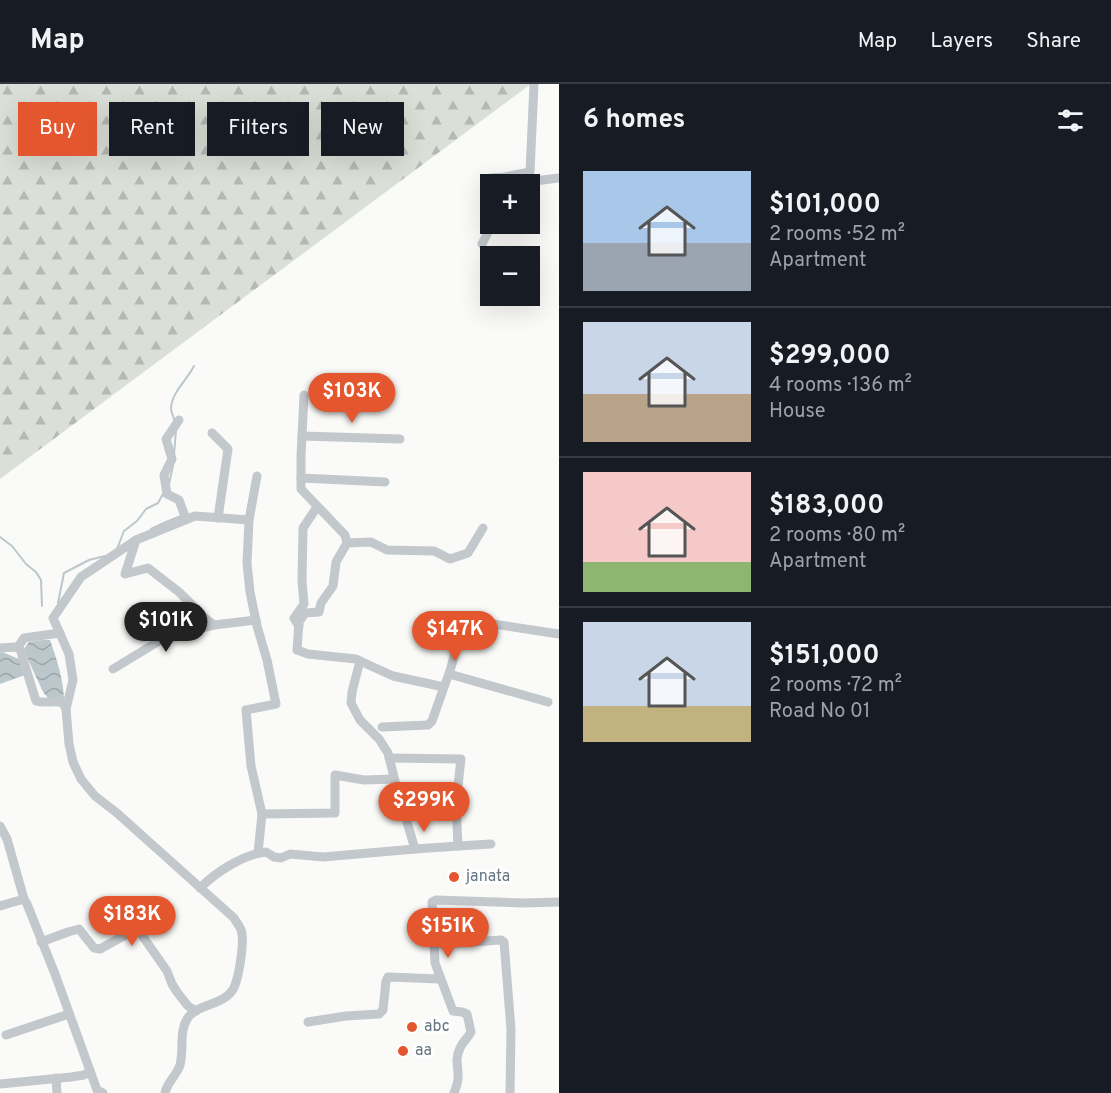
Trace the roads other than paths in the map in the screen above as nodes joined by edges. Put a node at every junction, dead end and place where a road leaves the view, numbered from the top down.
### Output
1 (534, 84) edge
2 (520, 174) edge
3 (559, 178) edge
4 (540, 180) edge
5 (487, 234) edge
6 (482, 244) dead end
7 (304, 396) dead end
8 (179, 420) dead end
9 (212, 433) dead end
10 (302, 436) junction
11 (400, 439) dead end
12 (258, 476) dead end
13 (301, 478) junction
14 (385, 482) dead end
15 (317, 507) junction
16 (218, 518) junction
17 (186, 519) junction
18 (249, 520) junction
19 (483, 528) dead end
20 (136, 540) junction
21 (347, 543) junction
22 (256, 620) junction
23 (214, 625) junction
24 (299, 626) junction
25 (60, 633) junction
26 (559, 634) edge
27 (18, 647) junction
28 (0, 648) edge
29 (360, 661) junction
30 (113, 669) dead end
31 (449, 675) junction
32 (444, 687) junction
33 (548, 702) dead end
34 (66, 709) junction
35 (382, 727) dead end
36 (389, 758) junction
37 (394, 779) junction
38 (262, 814) junction
39 (0, 826) edge
40 (491, 844) dead end
41 (458, 846) junction
42 (415, 849) junction
43 (258, 853) junction
44 (200, 888) junction
45 (24, 899) junction
46 (559, 902) edge
47 (0, 906) edge
48 (41, 942) junction
49 (434, 943) junction
50 (440, 979) junction
51 (196, 1011) junction
52 (69, 1014) junction
53 (308, 1022) dead end
54 (6, 1035) dead end
55 (90, 1071) junction
56 (56, 1078) junction
57 (1, 1087) edge
58 (57, 1093) edge
59 (103, 1093) edge
60 (165, 1093) edge
61 (454, 1093) edge
62 (510, 1093) edge

1 - 2 street
3 - 4 street
5 - 6 street
7 - 10 street
8 - 17 street
9 - 16 street
10 - 11 street
10 - 13 street
12 - 18 street
13 - 14 street
13 - 15 street
15 - 21 street
15 - 24 street
16 - 17 street
16 - 18 street
17 - 20 street
18 - 22 street
19 - 21 street
20 - 23 street
20 - 25 street
21 - 24 street
22 - 23 street
22 - 38 street
23 - 30 street
24 - 29 street
25 - 27 street
25 - 34 street
26 - 31 street
27 - 28 street
27 - 34 street
29 - 32 street
29 - 36 street
31 - 32 street
31 - 33 street
32 - 35 street
34 - 44 street
36 - 37 street
36 - 41 street
37 - 38 street
37 - 42 street
38 - 43 street
39 - 45 street
40 - 41 street
41 - 42 street
42 - 43 street
43 - 44 street
44 - 51 street
45 - 47 street
45 - 48 street
46 - 49 street
48 - 51 street
48 - 52 street
49 - 50 street
49 - 62 street
50 - 53 street
50 - 61 street
51 - 60 street
52 - 54 street
52 - 55 street
55 - 56 street
55 - 59 street
56 - 57 street
56 - 58 street

